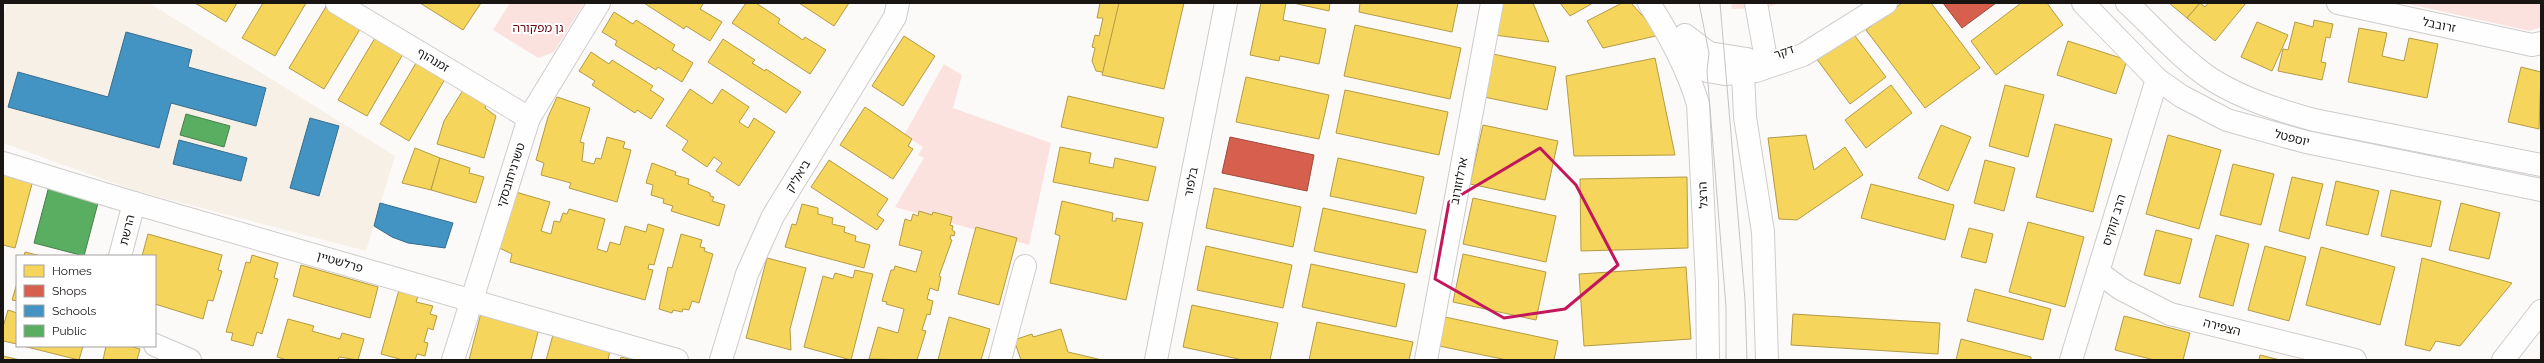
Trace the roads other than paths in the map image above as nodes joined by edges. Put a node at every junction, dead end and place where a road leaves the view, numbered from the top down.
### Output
1 (337, 3) edge
2 (599, 3) edge
3 (898, 3) edge
4 (1226, 3) edge
5 (1492, 3) edge
6 (1649, 3) edge
7 (1657, 3) edge
8 (1756, 3) edge
9 (1886, 3) edge
10 (2083, 3) edge
11 (2127, 3) edge
12 (2338, 3) edge
13 (1832, 34) junction
14 (1670, 36) junction
15 (2541, 43) edge
16 (1803, 55) junction
17 (1766, 59) junction
18 (1738, 66) junction
19 (2157, 79) junction
20 (1745, 117) junction
21 (529, 118) junction
22 (3, 163) edge
23 (2541, 165) edge
24 (2536, 192) edge
25 (134, 203) junction
26 (120, 255) edge
27 (1026, 266) dead end
28 (2098, 272) junction
29 (471, 300) junction
30 (2541, 311) edge
31 (156, 345) edge
32 (190, 360) edge
33 (453, 360) edge
34 (677, 360) edge
35 (722, 360) edge
36 (1000, 360) edge
37 (1156, 360) edge
38 (1426, 360) edge
39 (1708, 360) edge
40 (1767, 360) edge
41 (2071, 360) edge
42 (2355, 360) edge
43 (2503, 360) edge

1 - 21 street, זמנהוף
2 - 21 street, טשרניחובסקי
3 - 35 street, ביאליק
4 - 37 street, בלפור
5 - 38 street, ארלוזורוב
6 - 14 street, הרצל
7 - 18 street
8 - 17 street
9 - 13 street, דקר
10 - 19 street, יוספטל
11 - 23 street, יוספטל
12 - 15 street, זרובבל
13 - 16 street, דקר
13 - 17 street, דקר
14 - 18 street, הרצל
14 - 39 street, הרצל
16 - 18 street, דקר
16 - 20 street
17 - 18 street, דקר
18 - 20 street
19 - 24 street, יוספטל
19 - 28 street, הרב קוקיס
20 - 40 street
21 - 29 street, טשרניחובסקי
22 - 25 street, פרלשטיין
25 - 26 street, הרשת
25 - 29 street, פרלשטיין
27 - 36 street
28 - 41 street, הרב קוקיס
28 - 42 street, הצפירה
29 - 33 street, טשרניחובסקי
29 - 34 street, פרלשטיין
30 - 43 street
31 - 32 street

